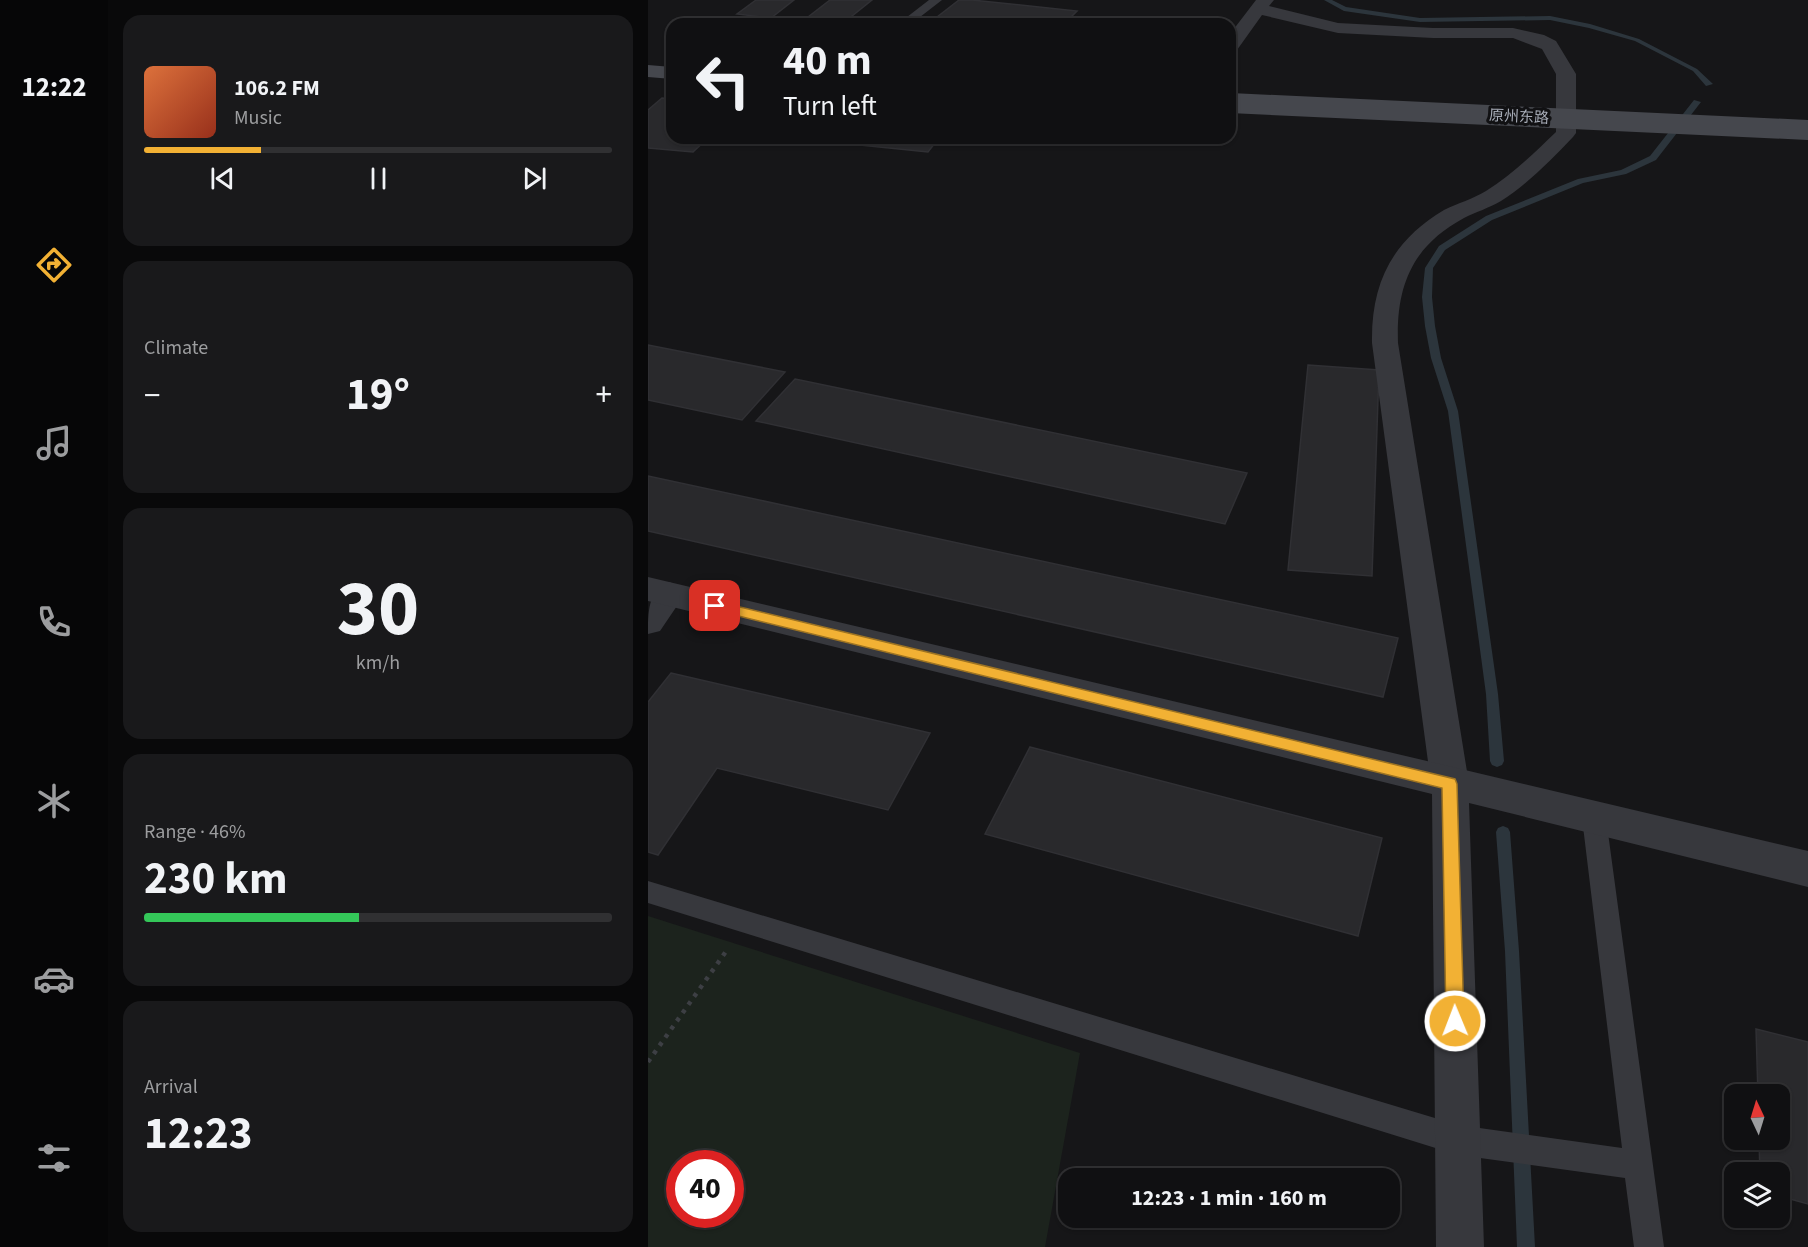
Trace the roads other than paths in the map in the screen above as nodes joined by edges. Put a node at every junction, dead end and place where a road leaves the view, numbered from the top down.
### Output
1 (936, 0) edge
2 (1261, 5) edge
3 (912, 18) edge
4 (1236, 38) edge
5 (648, 56) edge
6 (666, 57) edge
7 (648, 71) edge
8 (666, 72) edge
9 (1236, 92) edge
10 (1236, 104) edge
11 (1808, 117) edge
12 (1808, 130) edge
13 (658, 592) edge
14 (648, 622) edge
15 (1450, 784) junction
16 (1594, 818) junction
17 (1808, 869) edge
18 (648, 892) edge
19 (1470, 1141) junction
20 (1637, 1165) junction
21 (1460, 1247) edge
22 (1648, 1247) edge

1 - 3 lane
2 - 4 street
2 - 15 street
5 - 6 main road
7 - 8 main road
9 - 11 main road, 原州东路
10 - 12 main road, 原州东路, bridge
13 - 14 street
13 - 15 street
15 - 16 street
15 - 19 street
16 - 17 street
16 - 20 lane
18 - 19 lane
19 - 20 lane
19 - 21 street
20 - 22 lane

